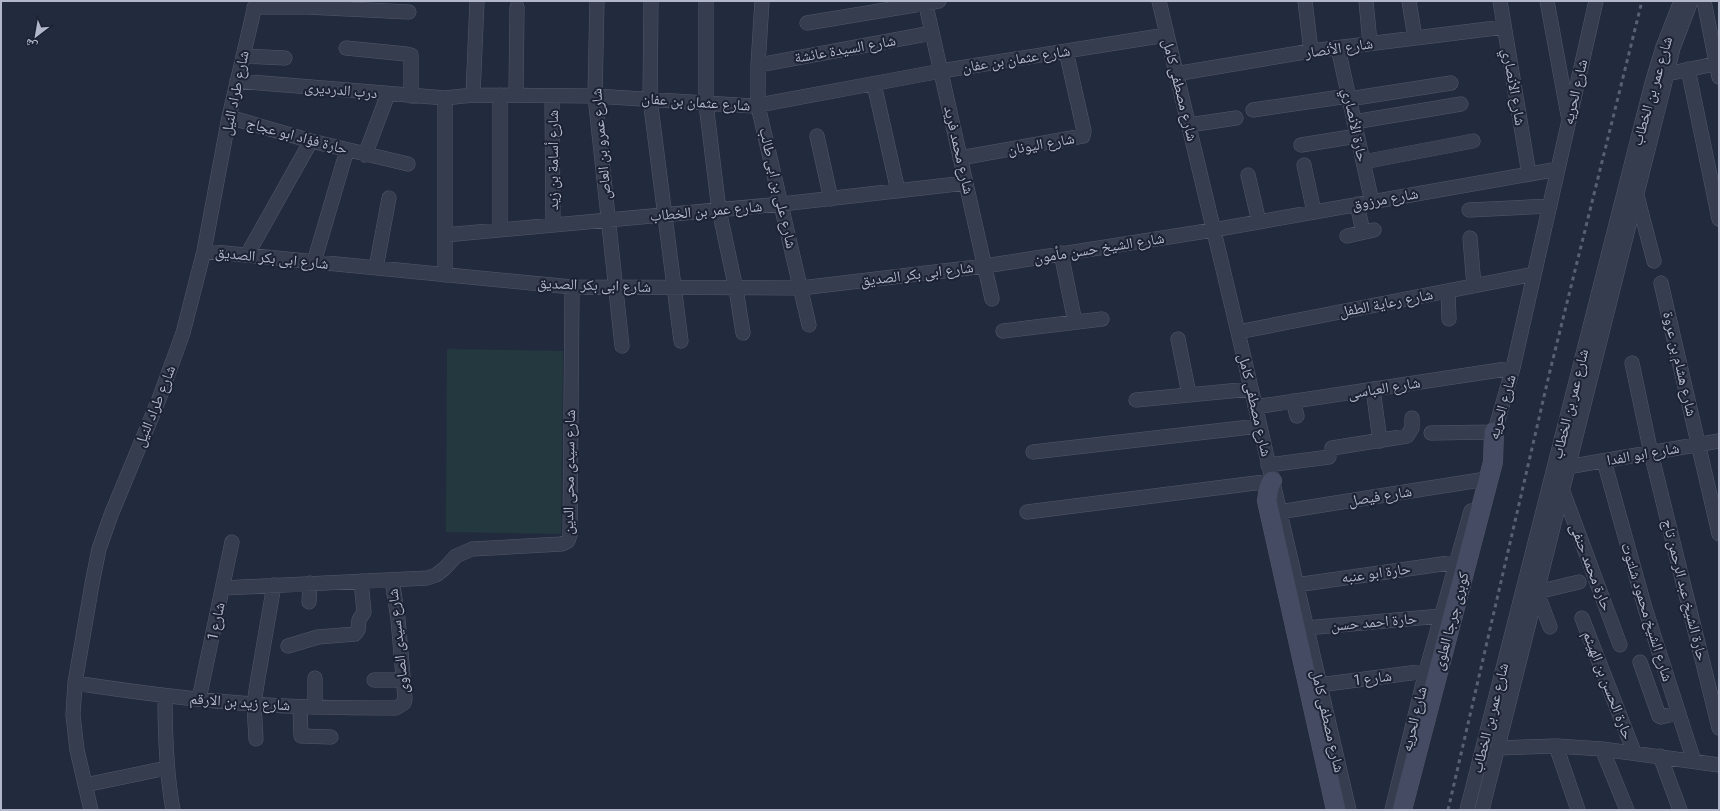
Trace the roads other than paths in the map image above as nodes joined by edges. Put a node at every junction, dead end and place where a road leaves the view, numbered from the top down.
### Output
1 (477, 1) edge
2 (597, 1) edge
3 (651, 1) edge
4 (706, 1) edge
5 (762, 1) edge
6 (1159, 1) edge
7 (1305, 1) edge
8 (1366, 1) edge
9 (1409, 1) edge
10 (1500, 1) edge
11 (1547, 1) edge
12 (1596, 1) edge
13 (1681, 1) edge
14 (1691, 1) edge
15 (1704, 1) edge
16 (930, 2) edge
17 (255, 4) edge
18 (516, 7) dead end
19 (408, 12) dead end
20 (807, 23) dead end
21 (1504, 27) junction
22 (932, 33) junction
23 (1166, 35) junction
24 (1415, 38) junction
25 (1370, 43) junction
26 (346, 48) dead end
27 (1338, 48) junction
28 (1066, 51) junction
29 (1311, 51) junction
30 (243, 56) junction
31 (285, 58) dead end
32 (758, 65) junction
33 (1718, 68) edge
34 (1688, 69) junction
35 (941, 71) junction
36 (1175, 74) junction
37 (1667, 74) junction
38 (237, 81) junction
39 (1451, 83) dead end
40 (874, 84) junction
41 (388, 94) junction
42 (473, 95) junction
43 (500, 95) junction
44 (516, 95) junction
45 (411, 96) junction
46 (552, 96) junction
47 (595, 96) junction
48 (1349, 97) junction
49 (445, 98) junction
50 (650, 99) junction
51 (706, 104) junction
52 (1461, 104) dead end
53 (758, 106) junction
54 (1253, 110) dead end
55 (229, 117) junction
56 (1236, 118) dead end
57 (1568, 118) junction
58 (1189, 125) junction
59 (1356, 129) junction
60 (817, 136) dead end
61 (312, 141) junction
62 (1472, 141) dead end
63 (1301, 145) dead end
64 (347, 150) junction
65 (365, 154) junction
66 (960, 158) junction
67 (1363, 162) junction
68 (408, 164) dead end
69 (1304, 165) dead end
70 (1558, 169) junction
71 (1529, 174) junction
72 (1248, 175) dead end
73 (966, 183) junction
74 (898, 191) junction
75 (1636, 194) junction
76 (389, 198) dead end
77 (831, 199) junction
78 (1372, 202) junction
79 (782, 204) junction
80 (1357, 204) junction
81 (1550, 206) junction
82 (719, 210) junction
83 (1469, 210) dead end
84 (1314, 212) junction
85 (664, 215) junction
86 (1719, 219) edge
87 (608, 220) junction
88 (1259, 222) junction
89 (553, 225) junction
90 (500, 230) junction
91 (1213, 230) junction
92 (446, 235) junction
93 (1347, 236) dead end
94 (1470, 238) dead end
95 (204, 251) junction
96 (1061, 253) junction
97 (247, 255) junction
98 (1654, 261) dead end
99 (314, 262) junction
100 (985, 266) junction
101 (376, 268) junction
102 (1534, 274) junction
103 (446, 275) junction
104 (1661, 283) dead end
105 (1474, 286) junction
106 (572, 287) junction
107 (616, 288) junction
108 (673, 288) junction
109 (802, 288) junction
110 (736, 289) junction
111 (1448, 291) junction
112 (992, 299) dead end
113 (1102, 319) dead end
114 (1449, 319) dead end
115 (1075, 322) junction
116 (809, 325) dead end
117 (1003, 331) dead end
118 (1238, 332) junction
119 (743, 333) dead end
120 (1178, 339) dead end
121 (681, 341) dead end
122 (622, 346) dead end
123 (1632, 363) dead end
124 (1513, 368) junction
125 (1251, 389) junction
126 (1373, 389) junction
127 (1189, 394) junction
128 (1136, 400) dead end
129 (1293, 401) junction
130 (1255, 407) junction
131 (1297, 416) dead end
132 (1412, 418) dead end
133 (1259, 426) junction
134 (1494, 432) junction
135 (1431, 434) dead end
136 (1380, 441) junction
137 (1719, 441) edge
138 (1699, 444) junction
139 (1034, 452) dead end
140 (1651, 453) junction
141 (1604, 461) junction
142 (1567, 467) junction
143 (1270, 473) junction
144 (1480, 480) junction
145 (1562, 489) junction
146 (1027, 512) dead end
147 (1279, 512) junction
148 (1719, 534) edge
149 (232, 542) dead end
150 (1456, 562) junction
151 (392, 580) junction
152 (361, 581) junction
153 (1579, 582) dead end
154 (310, 583) junction
155 (274, 585) junction
156 (1296, 585) junction
157 (223, 588) junction
158 (1536, 592) junction
159 (309, 602) dead end
160 (1441, 616) junction
161 (1582, 618) dead end
162 (1550, 626) dead end
163 (1306, 628) junction
164 (1620, 645) dead end
165 (288, 646) dead end
166 (1640, 662) dead end
167 (1426, 671) junction
168 (315, 678) dead end
169 (374, 680) dead end
170 (404, 680) junction
171 (75, 683) junction
172 (1320, 685) junction
173 (165, 696) junction
174 (199, 699) junction
175 (404, 703) joint
176 (254, 704) junction
177 (300, 707) junction
178 (315, 707) junction
179 (1678, 714) junction
180 (1719, 728) edge
181 (331, 737) dead end
182 (256, 739) dead end
183 (1556, 746) junction
184 (1498, 748) junction
185 (1602, 749) junction
186 (1634, 752) junction
187 (1660, 756) junction
188 (1694, 761) junction
189 (1719, 765) edge
190 (166, 768) junction
191 (85, 785) junction
192 (92, 810) edge
193 (172, 810) edge
194 (1336, 810) edge
195 (1349, 810) edge
196 (1392, 810) edge
197 (1402, 810) edge
198 (1467, 810) edge
199 (1482, 810) edge
200 (1578, 810) edge
201 (1627, 810) edge
202 (1680, 810) edge

1 - 42 street
2 - 47 street, شارع عمرو بن العاص
3 - 50 street
4 - 51 street
5 - 32 street, شارع على بن ابى طالب
6 - 23 street, شارع مصطفى كامل
7 - 29 street
8 - 25 street
9 - 24 street
10 - 21 street, شارع الأنصاري
11 - 57 street
12 - 57 street, شارع الحريه
13 - 198 street, شارع عمر بن الخطاب
14 - 37 street, شارع عمر بن الخطاب
15 - 33 street
16 - 20 street
16 - 22 street, شارع محمد فريد
17 - 19 street
17 - 30 street, شارع طراد النيل
18 - 44 street
21 - 24 street, شارع الأنصار
21 - 71 street, شارع الأنصاري
22 - 32 street, شارع السيدة عائشة
22 - 35 street, شارع محمد فريد
23 - 28 street, شارع عثمان بن عفان
23 - 36 street, شارع مصطفى كامل
24 - 25 street, شارع الأنصار
25 - 27 street, شارع الأنصار
26 - 45 street
27 - 29 street, شارع الأنصار
27 - 48 street, حارة الأنصاري
28 - 35 street, شارع عثمان بن عفان
28 - 66 street, شارع اليونان
29 - 36 street, شارع الأنصار
30 - 31 street
30 - 38 street, شارع طراد النيل
32 - 53 street, شارع على بن ابى طالب
33 - 34 street
34 - 37 street
34 - 86 street
35 - 40 street, شارع عثمان بن عفان
35 - 66 street, شارع محمد فريد
36 - 58 street, شارع مصطفى كامل
37 - 75 street, شارع عمر بن الخطاب
38 - 41 street, درب الدرديرى
38 - 55 street, شارع طراد النيل
39 - 48 street
40 - 53 street, شارع عثمان بن عفان
40 - 74 street
41 - 45 street, درب الدرديرى
41 - 65 street, حارة فؤاد ابو عجاج
42 - 43 street, شارع عثمان بن عفان
42 - 49 street, شارع عثمان بن عفان
43 - 44 street, شارع عثمان بن عفان
43 - 90 street
44 - 46 street, شارع عثمان بن عفان
45 - 49 street, درب الدرديرى
46 - 47 street, شارع عثمان بن عفان
46 - 89 street, شارع أسامة بن زيد
47 - 50 street, شارع عثمان بن عفان
47 - 87 street, شارع عمرو بن العاص
48 - 54 street
48 - 59 street, حارة الأنصاري
49 - 92 street
50 - 51 street, شارع عثمان بن عفان
50 - 85 street
51 - 53 street, شارع عثمان بن عفان
51 - 82 street
52 - 59 street
53 - 79 street, شارع على بن ابى طالب
55 - 61 street, حارة فؤاد ابو عجاج
55 - 95 street, شارع طراد النيل
56 - 58 street
57 - 70 street, شارع الحريه
58 - 91 street, شارع مصطفى كامل
59 - 63 street
59 - 67 street, حارة الأنصاري
60 - 77 street
61 - 64 street, حارة فؤاد ابو عجاج
61 - 97 street
62 - 67 street
64 - 65 street, حارة فؤاد ابو عجاج
64 - 99 street
65 - 68 street, حارة فؤاد ابو عجاج
66 - 73 street, شارع محمد فريد
67 - 78 street, حارة الأنصاري
69 - 84 street
70 - 71 street, شارع مرزوق
70 - 81 street, شارع الحريه
71 - 78 street, شارع مرزوق
72 - 88 street
73 - 74 street, شارع عمر بن الخطاب
73 - 100 street, شارع محمد فريد
74 - 77 street, شارع عمر بن الخطاب
75 - 98 street
75 - 142 street, شارع عمر بن الخطاب
76 - 101 street
77 - 79 street, شارع عمر بن الخطاب
78 - 80 street, شارع مرزوق
79 - 82 street, شارع عمر بن الخطاب
79 - 109 street, شارع على بن ابى طالب
80 - 84 street, شارع مرزوق
80 - 93 street
81 - 83 street
81 - 102 street, شارع الحريه
82 - 85 street, شارع عمر بن الخطاب
82 - 110 street
84 - 88 street, شارع مرزوق
85 - 87 street, شارع عمر بن الخطاب
85 - 108 street
87 - 89 street, شارع عمر بن الخطاب
87 - 107 street, شارع عمرو بن العاص
88 - 91 street, شارع مرزوق
89 - 90 street, شارع عمر بن الخطاب
90 - 92 street, شارع عمر بن الخطاب
91 - 96 street, شارع الشيخ حسن مأمون
91 - 118 street, شارع مصطفى كامل
92 - 103 street
94 - 105 street
95 - 97 street, شارع ابى بكر الصديق
95 - 171 street, شارع طراد النيل
96 - 100 street, شارع الشيخ حسن مأمون
96 - 115 street
97 - 99 street, شارع ابى بكر الصديق
99 - 101 street, شارع ابى بكر الصديق
100 - 109 street, شارع ابى بكر الصديق
100 - 112 street, شارع محمد فريد
101 - 103 street, شارع ابى بكر الصديق
102 - 105 street, شارع رعاية الطفل
102 - 124 street, شارع الحريه
103 - 106 street, شارع ابى بكر الصديق
104 - 138 street, شارع هشام بن عروة
105 - 111 street, شارع رعاية الطفل
106 - 107 street, شارع ابى بكر الصديق
106 - 151 street, شارع سيدى محى الدين
107 - 108 street, شارع ابى بكر الصديق
107 - 122 street, شارع عمرو بن العاص
108 - 110 street, شارع ابى بكر الصديق
108 - 121 street
109 - 110 street, شارع ابى بكر الصديق
109 - 116 street, شارع على بن ابى طالب
110 - 119 street
111 - 114 street
111 - 118 street, شارع رعاية الطفل
113 - 115 street
115 - 117 street
118 - 125 street, شارع مصطفى كامل
120 - 127 street
123 - 140 street, حارة الشيخ عبد الرحمن تاج
124 - 126 street, شارع العباسى
124 - 134 street, شارع الحريه
125 - 127 street
125 - 130 street, شارع مصطفى كامل
126 - 129 street, شارع العباسى
126 - 136 street
127 - 128 street
129 - 130 street, شارع العباسى
129 - 131 street
130 - 133 street, شارع مصطفى كامل
132 - 136 street
133 - 139 street
133 - 143 street, شارع مصطفى كامل
134 - 135 street
134 - 144 street, شارع الحريه
134 - 197 street, كوبرى جرجا العلوى
136 - 143 street
137 - 138 street, شارع ابو الفدا
138 - 140 street, شارع ابو الفدا
138 - 148 street, شارع هشام بن عروة
140 - 141 street, شارع ابو الفدا
140 - 180 street, حارة الشيخ عبد الرحمن تاج
141 - 142 street, شارع ابو الفدا
141 - 179 street, شارع الشيخ محمود شلتوت
142 - 145 street, شارع عمر بن الخطاب
143 - 146 street
143 - 147 street, شارع مصطفى كامل
143 - 194 street
144 - 147 street, شارع فيصل
144 - 150 street, شارع الحريه
145 - 158 street, شارع عمر بن الخطاب
145 - 164 street, حارة محمد حنفى
147 - 156 street, شارع مصطفى كامل
149 - 157 street, شارع 1
150 - 156 street, حارة ابو عنبه
150 - 160 street, شارع الحريه
151 - 152 street, شارع سيدى محى الدين
151 - 170 street, شارع سيدى الصاوى
152 - 154 street, شارع سيدى محى الدين
152 - 165 street
153 - 158 street
154 - 155 street, شارع سيدى محى الدين
154 - 159 street
155 - 157 street, شارع سيدى محى الدين
155 - 176 street
156 - 163 street, شارع مصطفى كامل
157 - 174 street, شارع 1
158 - 162 street
158 - 184 street, شارع عمر بن الخطاب
160 - 163 street, حارة احمد حسن
160 - 167 street, شارع الحريه
161 - 186 street, حارة الحسن بن الهيثم
163 - 172 street, شارع مصطفى كامل
166 - 179 street
167 - 172 street, شارع 1
167 - 196 street, شارع الحريه
168 - 178 street
169 - 170 street
170 - 175 street, شارع سيدى الصاوى
171 - 173 street, شارع زيد بن الارقم
171 - 191 street, شارع طراد النيل
172 - 195 street, شارع مصطفى كامل
173 - 174 street, شارع زيد بن الارقم
173 - 190 street
174 - 176 street, شارع زيد بن الارقم
175 - 178 street, شارع زيد بن الارقم
176 - 177 street, شارع زيد بن الارقم
176 - 182 street
177 - 178 street, شارع زيد بن الارقم
177 - 181 street
179 - 188 street, شارع الشيخ محمود شلتوت
183 - 184 street
183 - 185 street
183 - 200 street
184 - 199 street, شارع عمر بن الخطاب
185 - 186 street
185 - 201 street
186 - 187 street
187 - 188 street
187 - 202 street
188 - 189 street
190 - 191 street
190 - 193 street
191 - 192 street, شارع طراد النيل

